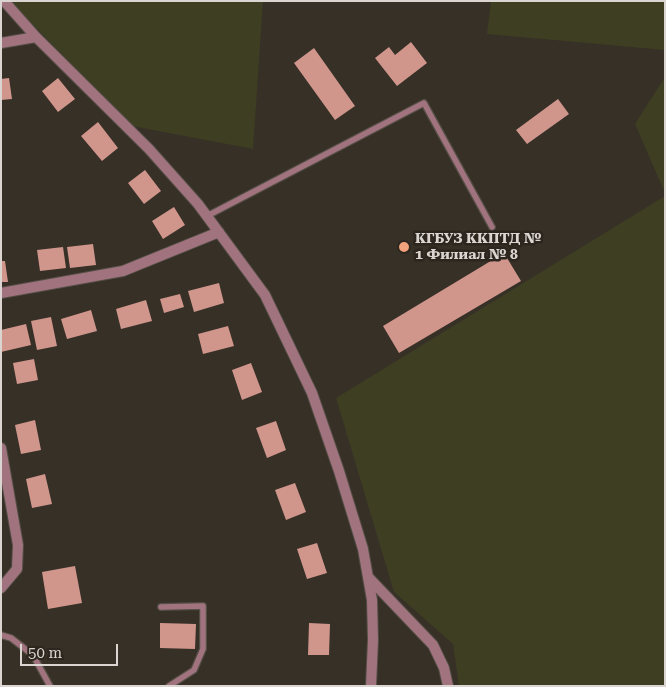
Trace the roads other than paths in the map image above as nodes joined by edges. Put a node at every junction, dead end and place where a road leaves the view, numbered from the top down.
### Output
1 (4, 1) edge
2 (36, 37) junction
3 (1, 44) edge
4 (207, 216) junction
5 (492, 227) dead end
6 (219, 232) junction
7 (1, 293) edge
8 (1, 448) edge
9 (368, 578) junction
10 (2, 586) edge
11 (162, 607) dead end
12 (1, 635) edge
13 (50, 686) edge
14 (169, 686) edge
15 (371, 686) edge
16 (448, 686) edge

1 - 2 street
2 - 3 street
2 - 4 street
4 - 5 lane
4 - 6 street
6 - 7 street
6 - 9 street
8 - 10 street
9 - 15 street
9 - 16 street
11 - 14 lane
12 - 13 lane

